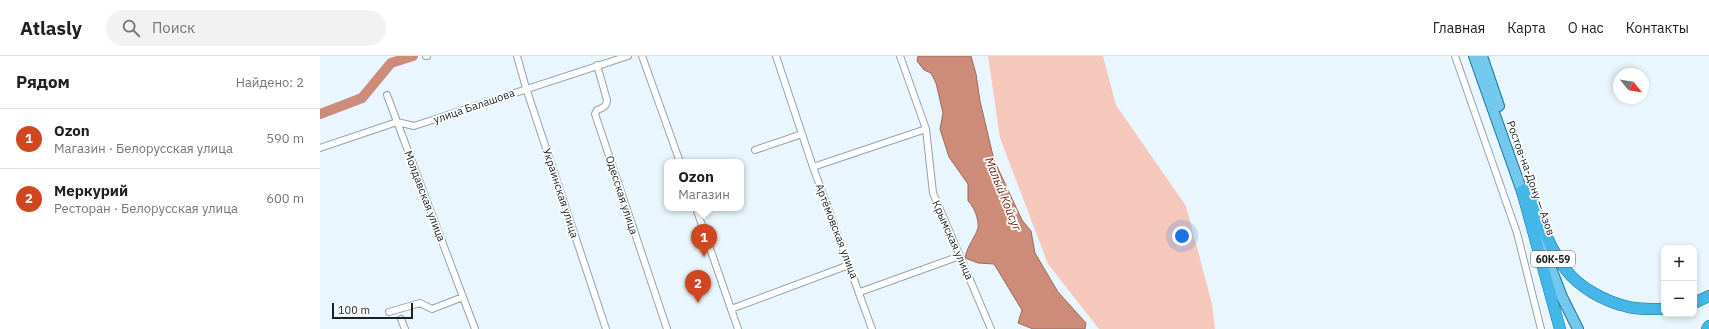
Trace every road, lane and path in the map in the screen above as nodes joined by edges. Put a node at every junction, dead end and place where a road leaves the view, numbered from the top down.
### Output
1 (517, 56) edge
2 (628, 56) edge
3 (642, 56) edge
4 (776, 56) edge
5 (900, 56) edge
6 (1454, 56) edge
7 (1474, 56) edge
8 (1482, 56) edge
9 (597, 65) junction
10 (526, 88) junction
11 (387, 95) dead end
12 (397, 122) junction
13 (926, 129) junction
14 (802, 134) junction
15 (320, 148) edge
16 (755, 150) dead end
17 (679, 159) edge
18 (813, 167) junction
19 (1524, 189) junction
20 (697, 211) edge
21 (960, 256) junction
22 (849, 265) junction
23 (860, 292) junction
24 (1709, 296) edge
25 (463, 297) junction
26 (1697, 302) edge
27 (731, 309) junction
28 (1661, 309) edge
29 (389, 312) dead end
30 (401, 319) dead end
31 (1709, 326) edge
32 (405, 329) edge
33 (475, 329) edge
34 (606, 329) edge
35 (667, 329) edge
36 (738, 329) edge
37 (872, 329) edge
38 (991, 329) edge
39 (1541, 329) edge
40 (1560, 329) edge
41 (1578, 329) edge
42 (1583, 329) edge
43 (1707, 329) edge

1 - 10 street, Украинская улица
2 - 9 street, улица Балашова
3 - 17 street
4 - 14 street, Артёмовская улица
5 - 13 street, Крымская улица
6 - 39 street
7 - 19 main road, Ростов-на-Дону — Азов / 60К-59
8 - 19 main road, Ростов-на-Дону — Азов / 60К-59
9 - 10 street, улица Балашова
9 - 35 street, Одесская улица
10 - 12 street, улица Балашова
10 - 34 street, Украинская улица
11 - 12 street, Молдавская улица
12 - 15 street, улица Балашова
12 - 25 street, Молдавская улица
13 - 18 street
13 - 21 street, Крымская улица
14 - 16 street
14 - 18 street, Артёмовская улица
18 - 22 street, Артёмовская улица
19 - 28 highway
19 - 40 highway
19 - 41 main road, Ростов-на-Дону — Азов / 60К-59
19 - 42 main road, Ростов-на-Дону — Азов / 60К-59
20 - 27 street
21 - 23 street
21 - 38 street, Крымская улица
22 - 23 street, Артёмовская улица
22 - 27 street
23 - 37 street, Артёмовская улица
24 - 26 highway
25 - 29 street
25 - 33 street, Молдавская улица
27 - 36 street
30 - 32 street
31 - 43 highway

